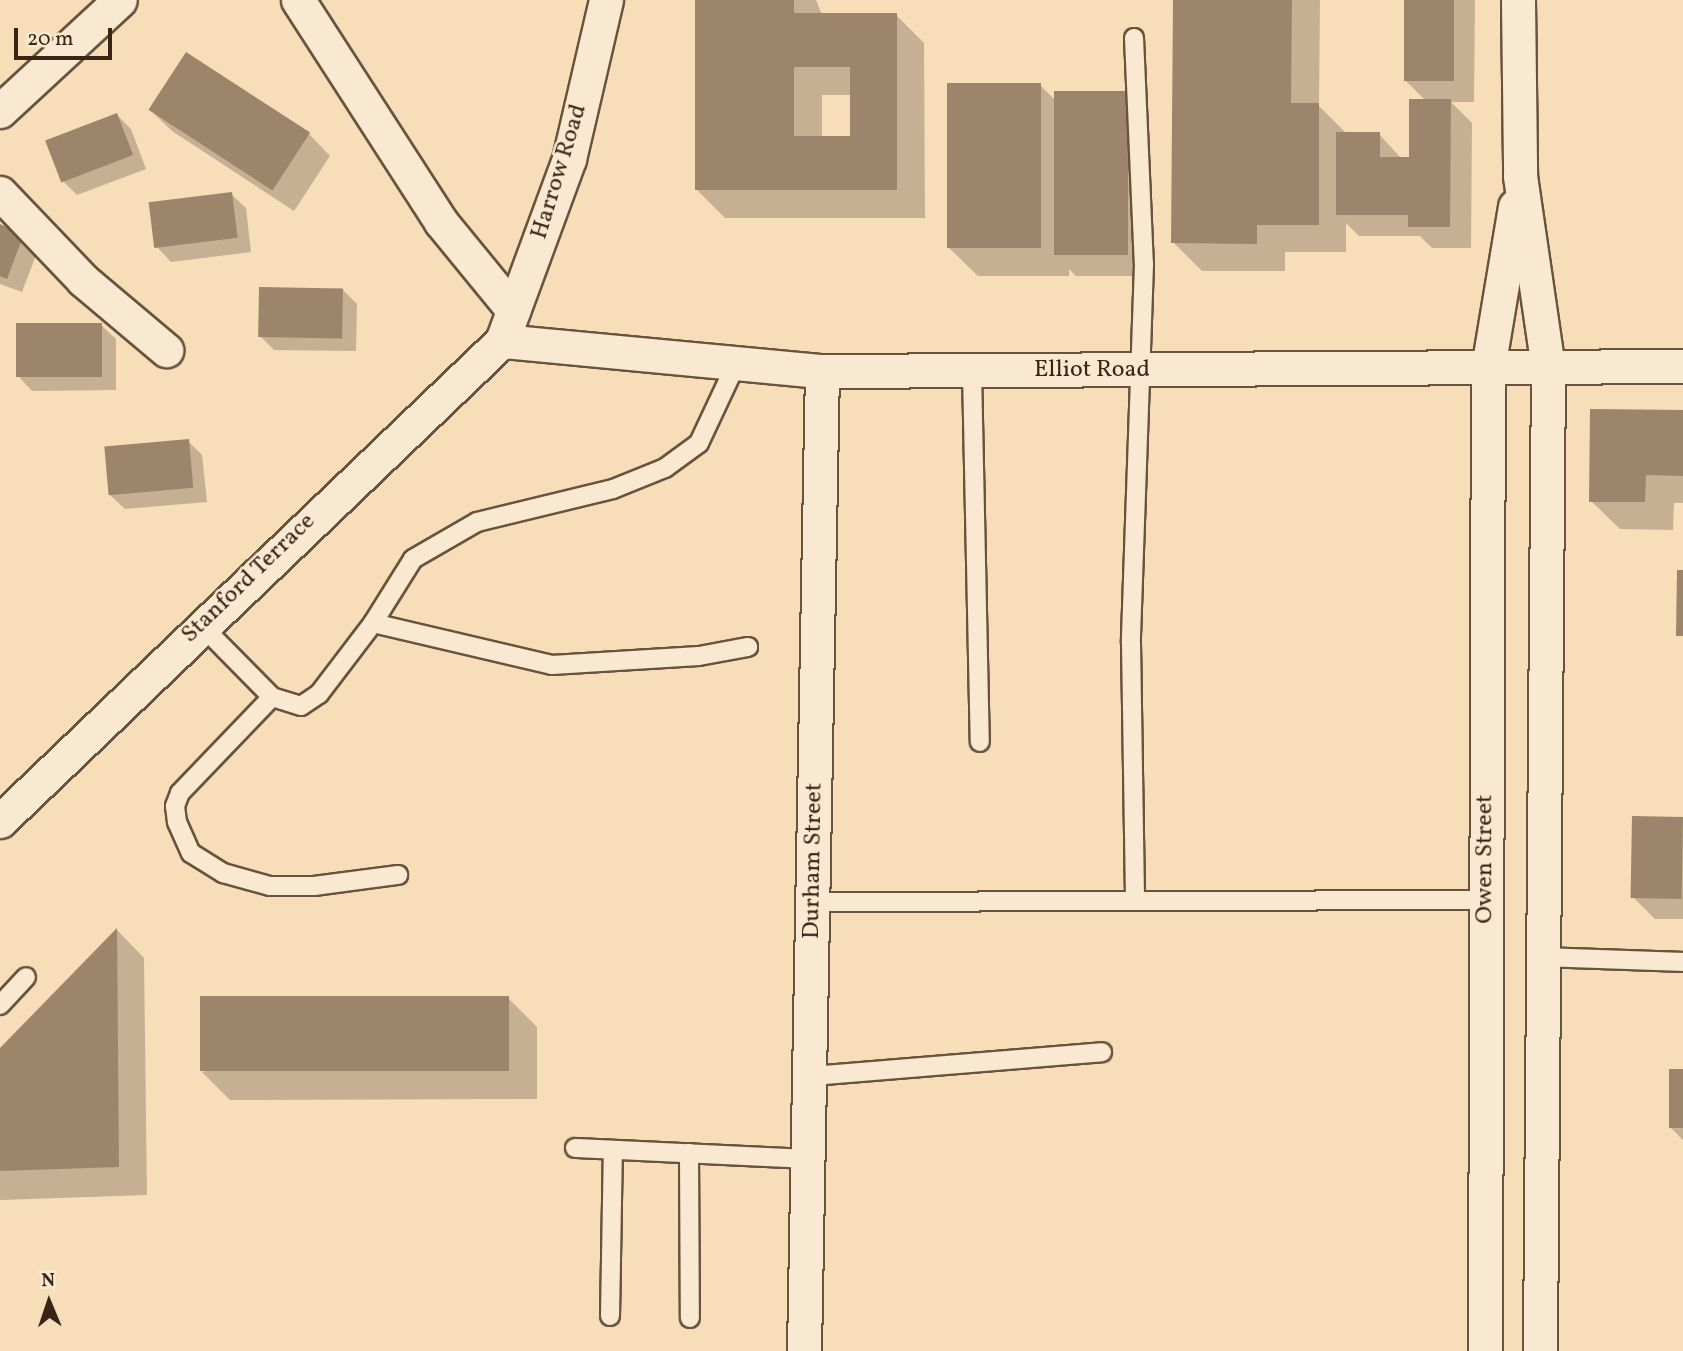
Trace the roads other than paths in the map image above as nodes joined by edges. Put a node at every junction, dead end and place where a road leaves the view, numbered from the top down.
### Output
1 (120, 0) edge
2 (298, 0) edge
3 (606, 0) edge
4 (1518, 0) edge
5 (1134, 38) dead end
6 (0, 111) edge
7 (1520, 176) junction
8 (0, 193) edge
9 (513, 310) junction
10 (502, 341) junction
11 (166, 350) dead end
12 (736, 364) junction
13 (1683, 366) edge
14 (1488, 368) junction
15 (1548, 368) junction
16 (822, 371) junction
17 (1140, 371) junction
18 (972, 372) junction
19 (373, 623) junction
20 (201, 625) junction
21 (748, 647) dead end
22 (272, 697) junction
23 (980, 742) dead end
24 (0, 821) edge
25 (398, 875) dead end
26 (1135, 899) junction
27 (1486, 900) junction
28 (814, 902) junction
29 (1544, 957) junction
30 (1683, 962) edge
31 (26, 976) dead end
32 (0, 1004) edge
33 (1102, 1052) dead end
34 (812, 1076) junction
35 (575, 1148) dead end
36 (613, 1150) junction
37 (689, 1153) junction
38 (810, 1159) junction
39 (610, 1316) dead end
40 (690, 1318) dead end
41 (804, 1351) edge
42 (1485, 1351) edge
43 (1541, 1351) edge

1 - 6 street
2 - 9 street
3 - 9 street, Harrow Road
4 - 7 street
5 - 17 lane
7 - 14 street, Owen Street
7 - 15 street
8 - 11 street
9 - 10 street, Harrow Road
10 - 12 street, Elliot Road
10 - 20 street, Stanford Terrace
12 - 16 street, Elliot Road
12 - 19 lane
13 - 15 street, Elliot Road
14 - 15 street, Elliot Road
14 - 17 street, Elliot Road
14 - 27 street, Owen Street
15 - 29 street
16 - 18 street, Elliot Road
16 - 28 street, Durham Street
17 - 18 street, Elliot Road
17 - 26 lane
18 - 23 lane
19 - 21 lane
19 - 22 lane
20 - 22 lane
20 - 24 street, Stanford Terrace
22 - 25 lane
26 - 27 lane
26 - 28 lane
27 - 42 street, Owen Street
28 - 34 street, Durham Street
29 - 30 lane
29 - 43 street
31 - 32 lane
33 - 34 lane
34 - 38 street, Durham Street
35 - 36 lane
36 - 37 lane
36 - 39 lane
37 - 38 lane
37 - 40 lane
38 - 41 street, Durham Street

